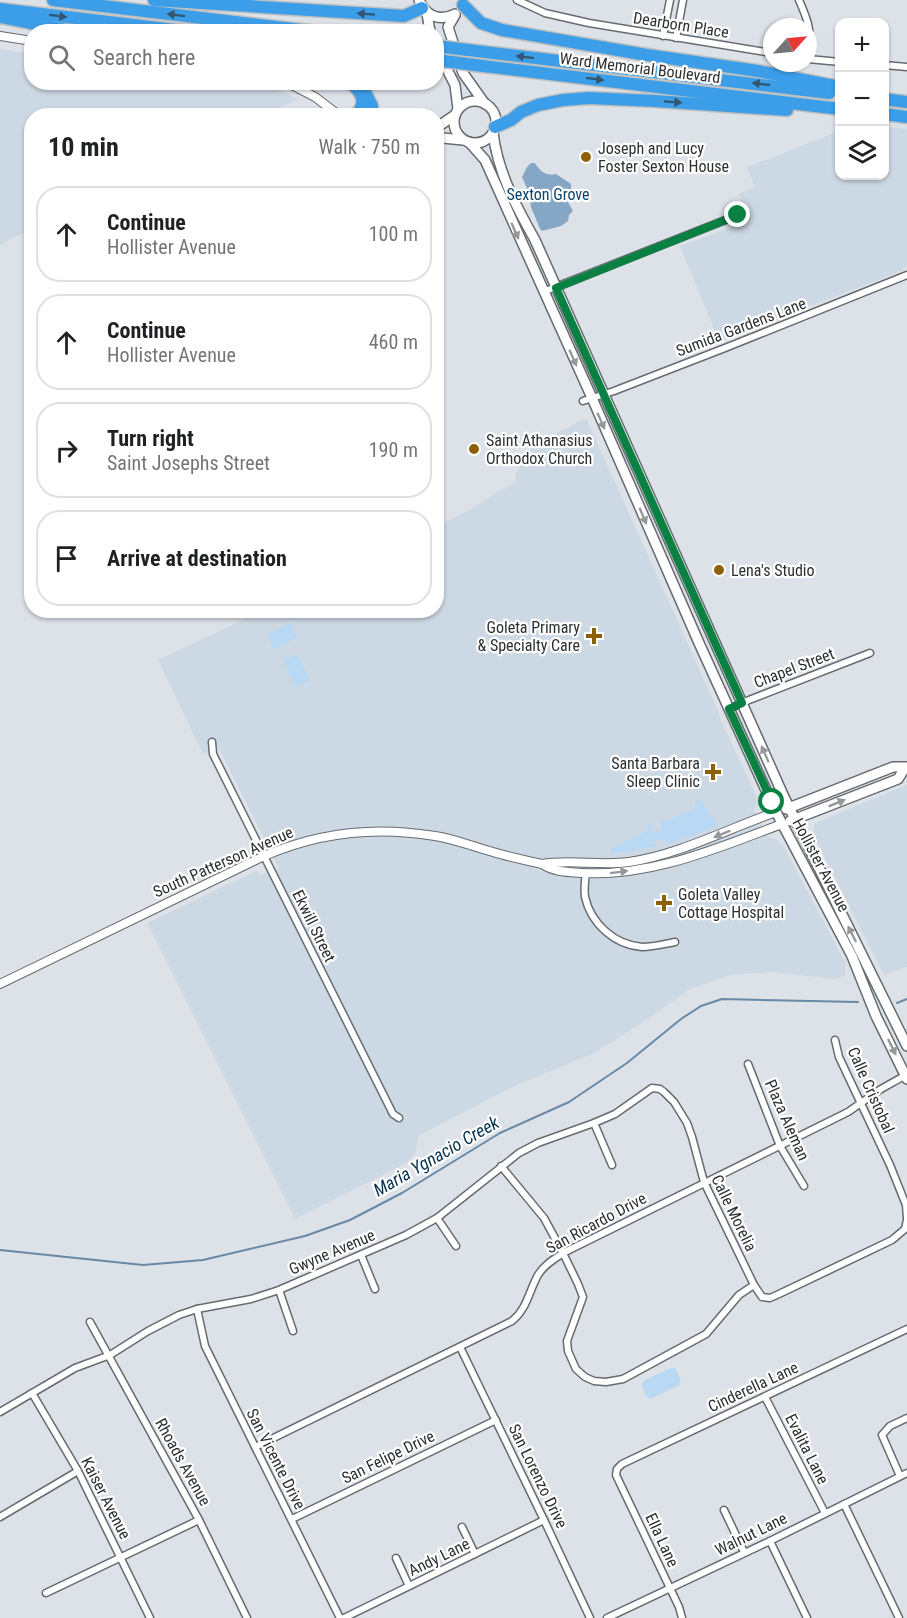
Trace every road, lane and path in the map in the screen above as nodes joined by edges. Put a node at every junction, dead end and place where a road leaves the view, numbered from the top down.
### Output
1 (53, 0) edge
2 (154, 0) edge
3 (517, 0) edge
4 (670, 0) edge
5 (682, 0) edge
6 (799, 0) edge
7 (464, 2) edge
8 (423, 7) edge
9 (0, 9) edge
10 (455, 15) junction
11 (0, 17) edge
12 (806, 18) edge
13 (35, 24) edge
14 (125, 24) edge
15 (252, 24) edge
16 (428, 24) edge
17 (0, 36) edge
18 (663, 36) junction
19 (676, 38) junction
20 (24, 40) edge
21 (444, 48) edge
22 (763, 52) edge
23 (817, 60) edge
24 (444, 61) edge
25 (835, 62) edge
26 (444, 63) edge
27 (889, 65) edge
28 (907, 67) edge
29 (835, 86) edge
30 (301, 90) edge
31 (357, 90) edge
32 (363, 90) edge
33 (835, 93) edge
34 (889, 100) edge
35 (907, 102) edge
36 (485, 104) junction
37 (329, 108) edge
38 (361, 108) edge
39 (372, 108) edge
40 (835, 109) edge
41 (835, 111) edge
42 (457, 112) junction
43 (889, 115) edge
44 (907, 117) edge
45 (444, 122) edge
46 (494, 130) junction
47 (444, 138) edge
48 (466, 141) junction
49 (738, 215) dead end
50 (907, 275) edge
51 (556, 288) junction
52 (543, 292) junction
53 (604, 394) junction
54 (587, 400) junction
55 (870, 653) dead end
56 (742, 703) junction
57 (729, 709) junction
58 (212, 741) dead end
59 (906, 767) edge
60 (789, 808) junction
61 (776, 812) junction
62 (795, 819) junction
63 (782, 824) junction
64 (264, 856) junction
65 (542, 864) junction
66 (586, 873) junction
67 (675, 942) dead end
68 (0, 984) edge
69 (835, 1040) dead end
70 (907, 1046) edge
71 (748, 1064) dead end
72 (906, 1076) edge
73 (660, 1089) joint
74 (861, 1103) junction
75 (399, 1118) dead end
76 (594, 1123) junction
77 (780, 1146) junction
78 (612, 1165) dead end
79 (501, 1166) junction
80 (704, 1182) junction
81 (804, 1186) dead end
82 (437, 1218) junction
83 (907, 1219) edge
84 (456, 1246) dead end
85 (563, 1253) junction
86 (362, 1255) junction
87 (754, 1285) junction
88 (375, 1289) dead end
89 (279, 1290) junction
90 (197, 1309) junction
91 (90, 1322) dead end
92 (907, 1329) edge
93 (293, 1331) dead end
94 (460, 1347) junction
95 (110, 1355) junction
96 (32, 1393) junction
97 (765, 1397) junction
98 (0, 1412) edge
99 (907, 1418) edge
100 (496, 1420) junction
101 (255, 1447) junction
102 (78, 1471) junction
103 (907, 1473) edge
104 (616, 1474) joint
105 (900, 1476) junction
106 (844, 1504) junction
107 (723, 1510) dead end
108 (825, 1514) junction
109 (0, 1517) edge
110 (292, 1519) junction
111 (199, 1520) junction
112 (544, 1520) junction
113 (462, 1527) dead end
114 (770, 1540) junction
115 (744, 1552) junction
116 (475, 1554) junction
117 (121, 1556) junction
118 (396, 1558) dead end
119 (409, 1586) junction
120 (670, 1588) junction
121 (46, 1593) dead end
122 (150, 1618) edge
123 (247, 1618) edge
124 (340, 1618) edge
125 (344, 1618) edge
126 (590, 1618) edge
127 (607, 1618) edge
128 (682, 1618) edge
129 (807, 1618) edge
130 (899, 1618) edge

15 -> 1 highway
8 -> 2 highway
3 - 18 street, Dearborn Place
4 - 18 street
5 - 19 street
6 - 12 street
7 - 10 main road
7 - 29 highway
8 - 10 main road
8 - 16 main road
9 -> 14 highway
10 - 36 main road
11 - 13 highway
17 - 20 street
18 - 19 street, Dearborn Place
19 - 22 street, Dearborn Place
33 -> 21 highway, Ward Memorial Boulevard, bridge
23 - 25 street
24 -> 40 highway, Ward Memorial Boulevard, bridge
26 - 42 main road
27 - 28 street
30 - 37 street
31 - 38 highway
32 - 39 highway
34 - 35 highway
36 - 42 main road
36 - 46 main road
46 -> 41 highway
42 - 45 main road
42 - 48 main road
43 - 44 highway
46 - 48 main road
46 - 51 main road, Hollister Avenue
47 - 48 main road
48 -> 52 main road, Hollister Avenue
49 - 51 street
50 - 53 street, Sumida Gardens Lane
51 - 52 street
51 - 53 main road, Hollister Avenue
52 -> 54 main road, Hollister Avenue
53 - 54 street, Sumida Gardens Lane
53 - 56 main road, Hollister Avenue
54 -> 57 main road, Hollister Avenue
55 - 56 street, Chapel Street
56 - 57 street, Chapel Street
60 -> 56 main road, Hollister Avenue
57 - 61 main road, Hollister Avenue
58 - 64 street, Ekwill Street
59 - 60 main road, South Patterson Avenue
62 -> 59 main road, South Patterson Avenue
60 - 61 main road, South Patterson Avenue
60 - 62 main road, Hollister Avenue
61 - 63 main road, Hollister Avenue
61 -> 65 street, South Patterson Avenue
62 - 63 main road, South Patterson Avenue
70 -> 62 main road, Hollister Avenue
66 -> 63 street, South Patterson Avenue
63 -> 72 main road, Hollister Avenue
64 - 65 street, South Patterson Avenue
64 - 68 street, South Patterson Avenue
64 - 75 street, Ekwill Street
65 - 66 street, South Patterson Avenue
66 - 67 street
69 - 74 street, Calle Cristobal
71 - 77 street, Plaza Aleman
72 - 74 street, San Ricardo Drive
73 - 76 street, Gwyne Avenue
73 - 80 street, Calle Morelia
74 - 77 street, San Ricardo Drive
74 - 83 street, Calle Cristobal
76 - 78 street
76 - 79 street, Gwyne Avenue
77 - 80 street, San Ricardo Drive
77 - 81 street, Plaza Aleman
79 - 82 street, Gwyne Avenue
79 - 85 street
80 - 85 street, San Ricardo Drive
80 - 87 street, Calle Morelia
82 - 84 street
82 - 86 street, Gwyne Avenue
83 - 87 street, Calle Cristobal
85 - 87 street
85 - 94 street, San Ricardo Drive
86 - 88 street
86 - 89 street, Gwyne Avenue
89 - 90 street, Gwyne Avenue
89 - 93 street
90 - 95 street, Gwyne Avenue
90 - 101 street, San Vicente Drive
91 - 95 street, Rhoads Avenue
92 - 97 street, Cinderella Lane
94 - 100 street, San Lorenzo Drive
94 - 101 street, San Ricardo Drive
95 - 96 street, Gwyne Avenue
95 - 111 street, Rhoads Avenue
96 - 98 street, Gwyne Avenue
96 - 102 street, Kaiser Avenue
97 - 104 street, Cinderella Lane
97 - 108 street, Evalita Lane
99 - 105 street
100 - 110 street, San Felipe Drive
100 - 112 street, San Lorenzo Drive
101 - 110 street, San Vicente Drive
102 - 109 street
102 - 117 street, Kaiser Avenue
103 - 105 street, Walnut Lane
104 - 120 street, Ella Lane
105 - 106 street, Walnut Lane
106 - 108 street, Walnut Lane
106 - 130 street
107 - 115 street
108 - 114 street, Walnut Lane
110 - 124 street, San Vicente Drive
111 - 117 street
111 - 123 street, Rhoads Avenue
112 - 116 street, Andy Lane
112 - 126 street, San Lorenzo Drive
113 - 116 street
114 - 115 street, Walnut Lane
114 - 129 street
115 - 120 street, Walnut Lane
116 - 119 street, Andy Lane
117 - 121 street
117 - 122 street, Kaiser Avenue
118 - 119 street
119 - 125 street, Andy Lane
120 - 127 street, Walnut Lane
120 - 128 street, Ella Lane

